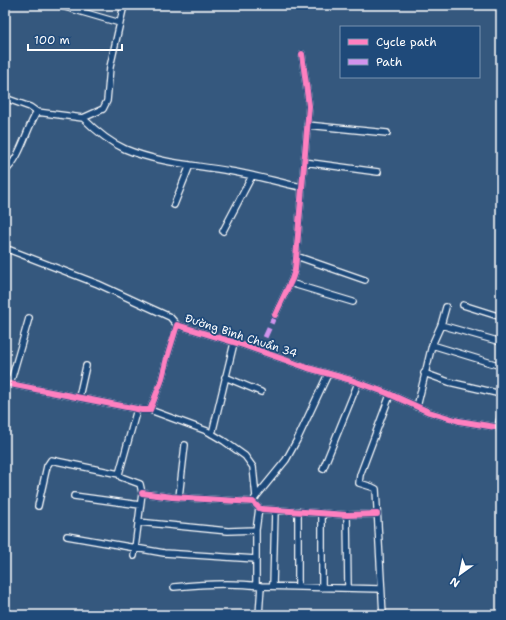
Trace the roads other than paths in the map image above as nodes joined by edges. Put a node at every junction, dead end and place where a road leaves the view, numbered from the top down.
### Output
1 (58, 5) edge
2 (124, 5) edge
3 (120, 23) junction
4 (302, 54) dead end
5 (5, 98) edge
6 (37, 112) junction
7 (83, 118) junction
8 (308, 124) junction
9 (387, 133) dead end
10 (304, 162) junction
11 (8, 164) edge
12 (190, 166) junction
13 (5, 171) edge
14 (378, 172) dead end
15 (252, 176) junction
16 (301, 187) junction
17 (174, 205) dead end
18 (223, 231) dead end
19 (10, 250) dead end
20 (296, 256) junction
21 (365, 280) dead end
22 (290, 283) junction
23 (353, 302) dead end
24 (463, 305) dead end
25 (446, 306) dead end
26 (275, 315) dead end
27 (501, 317) edge
28 (29, 318) dead end
29 (178, 325) junction
30 (441, 326) junction
31 (501, 342) edge
32 (234, 343) junction
33 (432, 345) junction
34 (86, 366) dead end
35 (501, 366) edge
36 (424, 373) junction
37 (328, 374) junction
38 (225, 377) junction
39 (358, 383) junction
40 (7, 384) edge
41 (261, 392) dead end
42 (390, 394) junction
43 (501, 394) edge
44 (79, 397) junction
45 (417, 407) junction
46 (137, 409) junction
47 (150, 410) junction
48 (501, 414) edge
49 (499, 427) edge
50 (212, 434) junction
51 (185, 444) dead end
52 (323, 469) dead end
53 (119, 474) junction
54 (142, 493) junction
55 (74, 496) dead end
56 (179, 498) junction
57 (254, 499) junction
58 (140, 505) junction
59 (38, 506) dead end
60 (259, 508) junction
61 (274, 510) junction
62 (298, 512) junction
63 (322, 513) junction
64 (377, 514) junction
65 (347, 515) junction
66 (138, 522) junction
67 (256, 530) junction
68 (67, 536) dead end
69 (134, 549) junction
70 (134, 556) dead end
71 (256, 559) junction
72 (258, 586) junction
73 (273, 586) junction
74 (174, 587) dead end
75 (298, 587) junction
76 (322, 588) junction
77 (348, 588) junction
78 (381, 589) junction
79 (259, 615) edge
80 (383, 615) edge

1 - 3 street
2 - 3 street
3 - 7 street
4 - 8 street
5 - 6 street
6 - 7 street
6 - 11 street
7 - 12 street
8 - 9 street
8 - 10 street
10 - 14 street
10 - 16 street
11 - 13 street
12 - 15 street
12 - 17 street
15 - 16 street
15 - 18 street
16 - 20 street
19 - 29 street
20 - 21 street
20 - 22 street
22 - 23 street
22 - 26 street
24 - 27 street
25 - 30 street
28 - 40 street
29 - 32 street, Đường Bình Chuẩn 34
29 - 47 street, Đường Bình Chuẩn 34
30 - 31 street
30 - 33 street
32 - 37 street, Đường Bình Chuẩn 34
32 - 38 street
33 - 35 street
33 - 36 street
34 - 44 street
36 - 43 street
36 - 45 street
37 - 39 street, Đường Bình Chuẩn 34
37 - 57 street
38 - 41 street
38 - 50 street
39 - 42 street, Đường Bình Chuẩn 34
39 - 52 street
40 - 44 street
42 - 45 street, Đường Bình Chuẩn 34
42 - 64 street
44 - 46 street
45 - 49 street, Đường Bình Chuẩn 34
46 - 47 street
46 - 53 street
47 - 50 street
48 - 49 street
50 - 57 street
51 - 56 street
53 - 54 street
53 - 59 street
54 - 56 street
54 - 58 street
55 - 58 street
56 - 57 street
57 - 60 street
58 - 66 street
60 - 61 street
60 - 67 street
61 - 62 street
61 - 73 street
62 - 63 street
62 - 75 street
63 - 65 street
63 - 76 street
64 - 65 street
64 - 78 street
65 - 77 street
66 - 67 street
66 - 69 street
67 - 71 street
68 - 69 street
69 - 70 street
69 - 71 street
71 - 72 street
72 - 73 street
72 - 74 street
72 - 79 street
73 - 75 street
75 - 76 street
76 - 77 street
77 - 78 street
78 - 80 street

